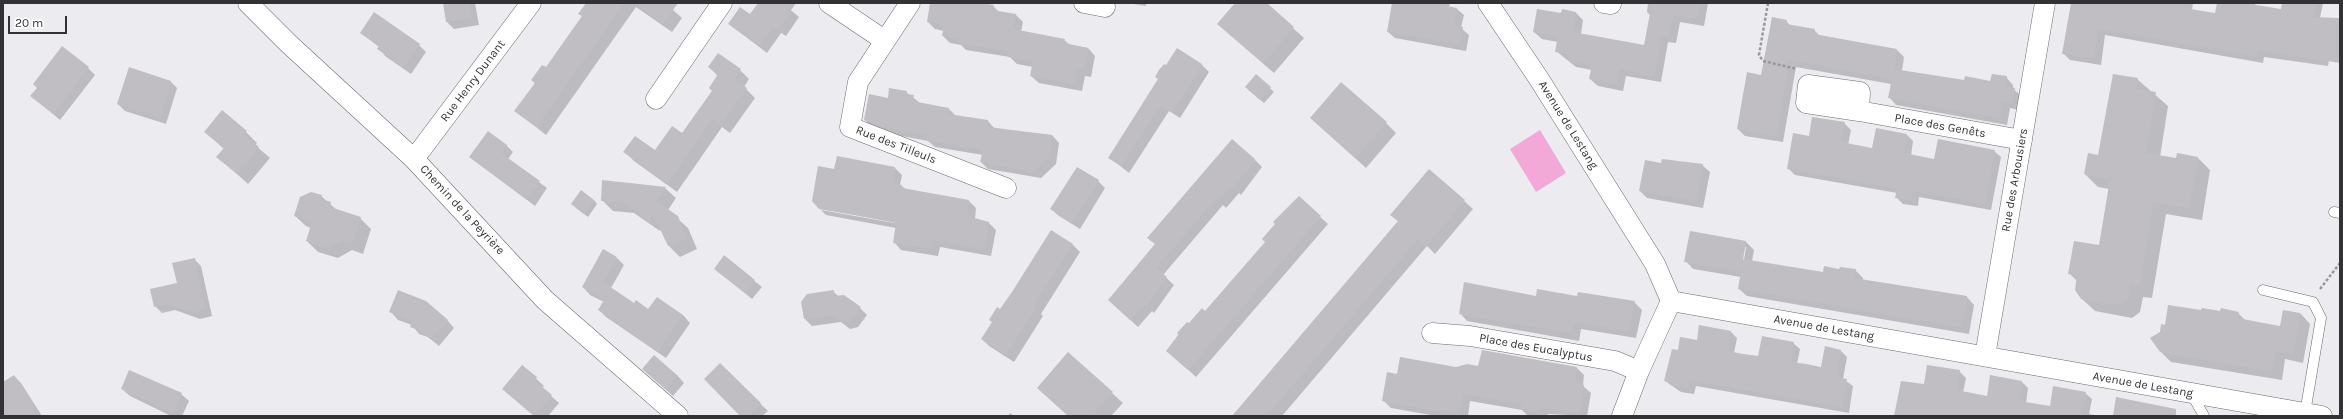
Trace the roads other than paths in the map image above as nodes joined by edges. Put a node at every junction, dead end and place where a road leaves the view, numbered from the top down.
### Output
1 (248, 3) edge
2 (531, 3) edge
3 (722, 3) edge
4 (829, 3) edge
5 (910, 3) edge
6 (1084, 3) edge
7 (1488, 3) edge
8 (2045, 3) edge
9 (1105, 7) dead end
10 (884, 40) junction
11 (1808, 85) road end
12 (656, 99) dead end
13 (2022, 140) junction
14 (414, 159) junction
15 (1006, 188) dead end
16 (2263, 290) dead end
17 (1671, 301) junction
18 (1432, 333) dead end
19 (1985, 356) junction
20 (1639, 371) junction
21 (2191, 393) junction
22 (2249, 410) edge
23 (2314, 415) edge
24 (678, 416) edge
25 (1622, 416) edge
26 (2204, 416) edge

1 - 14 street, Chemin de la Peyrière
2 - 14 street, Rue Henry Dunant
3 - 12 street
4 - 10 street
5 - 10 street, Rue des Tilleuls
6 - 9 street
7 - 17 street, Avenue de Lestang
8 - 13 street, Rue des Arbousiers
10 - 15 street, Rue des Tilleuls
11 - 13 street, Place des Genêts
13 - 19 street, Rue des Arbousiers
14 - 24 street, Chemin de la Peyrière
16 - 23 lane
17 - 19 street, Avenue de Lestang
17 - 20 street
18 - 20 street, Place des Eucalyptus
19 - 21 street, Avenue de Lestang
20 - 25 street
21 - 22 street, Avenue de Lestang
21 - 26 lane
22 - 23 street, Avenue de Lestang

